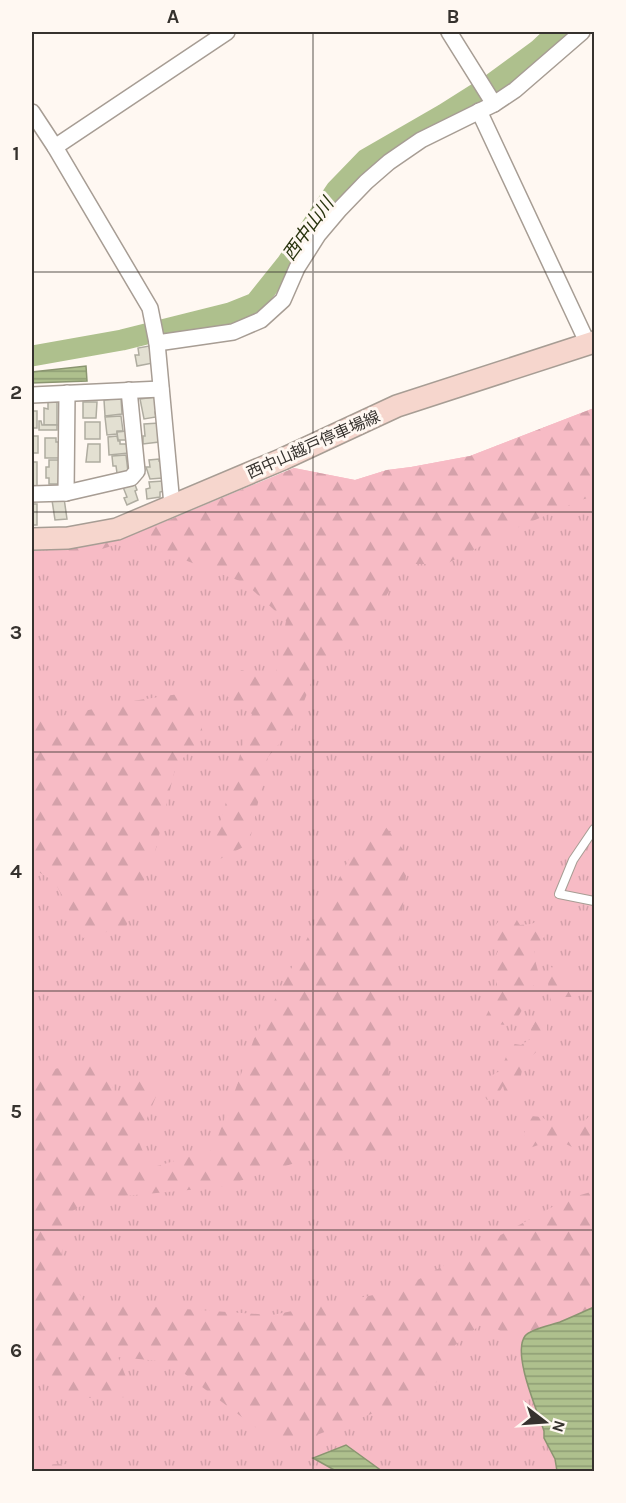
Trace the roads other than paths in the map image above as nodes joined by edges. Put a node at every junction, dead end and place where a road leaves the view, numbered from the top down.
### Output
1 (227, 32) edge
2 (448, 32) edge
3 (582, 32) edge
4 (494, 103) junction
5 (479, 111) junction
6 (32, 112) edge
7 (55, 147) junction
8 (156, 342) junction
9 (591, 343) edge
10 (161, 389) junction
11 (129, 390) junction
12 (67, 393) junction
13 (32, 395) edge
14 (66, 493) junction
15 (32, 494) edge
16 (172, 505) junction
17 (32, 539) edge
18 (594, 829) edge
19 (594, 902) edge

1 - 7 street
2 - 4 street
3 - 4 street
4 - 5 street
5 - 8 street
5 - 9 street
6 - 7 street
7 - 8 street
8 - 10 street
9 - 16 main road, 西中山越戸停車場線
10 - 11 street
10 - 16 street
11 - 12 street
11 - 14 street
12 - 13 street
12 - 14 street
14 - 15 street
16 - 17 main road, 西中山越戸停車場線
18 - 19 lane

